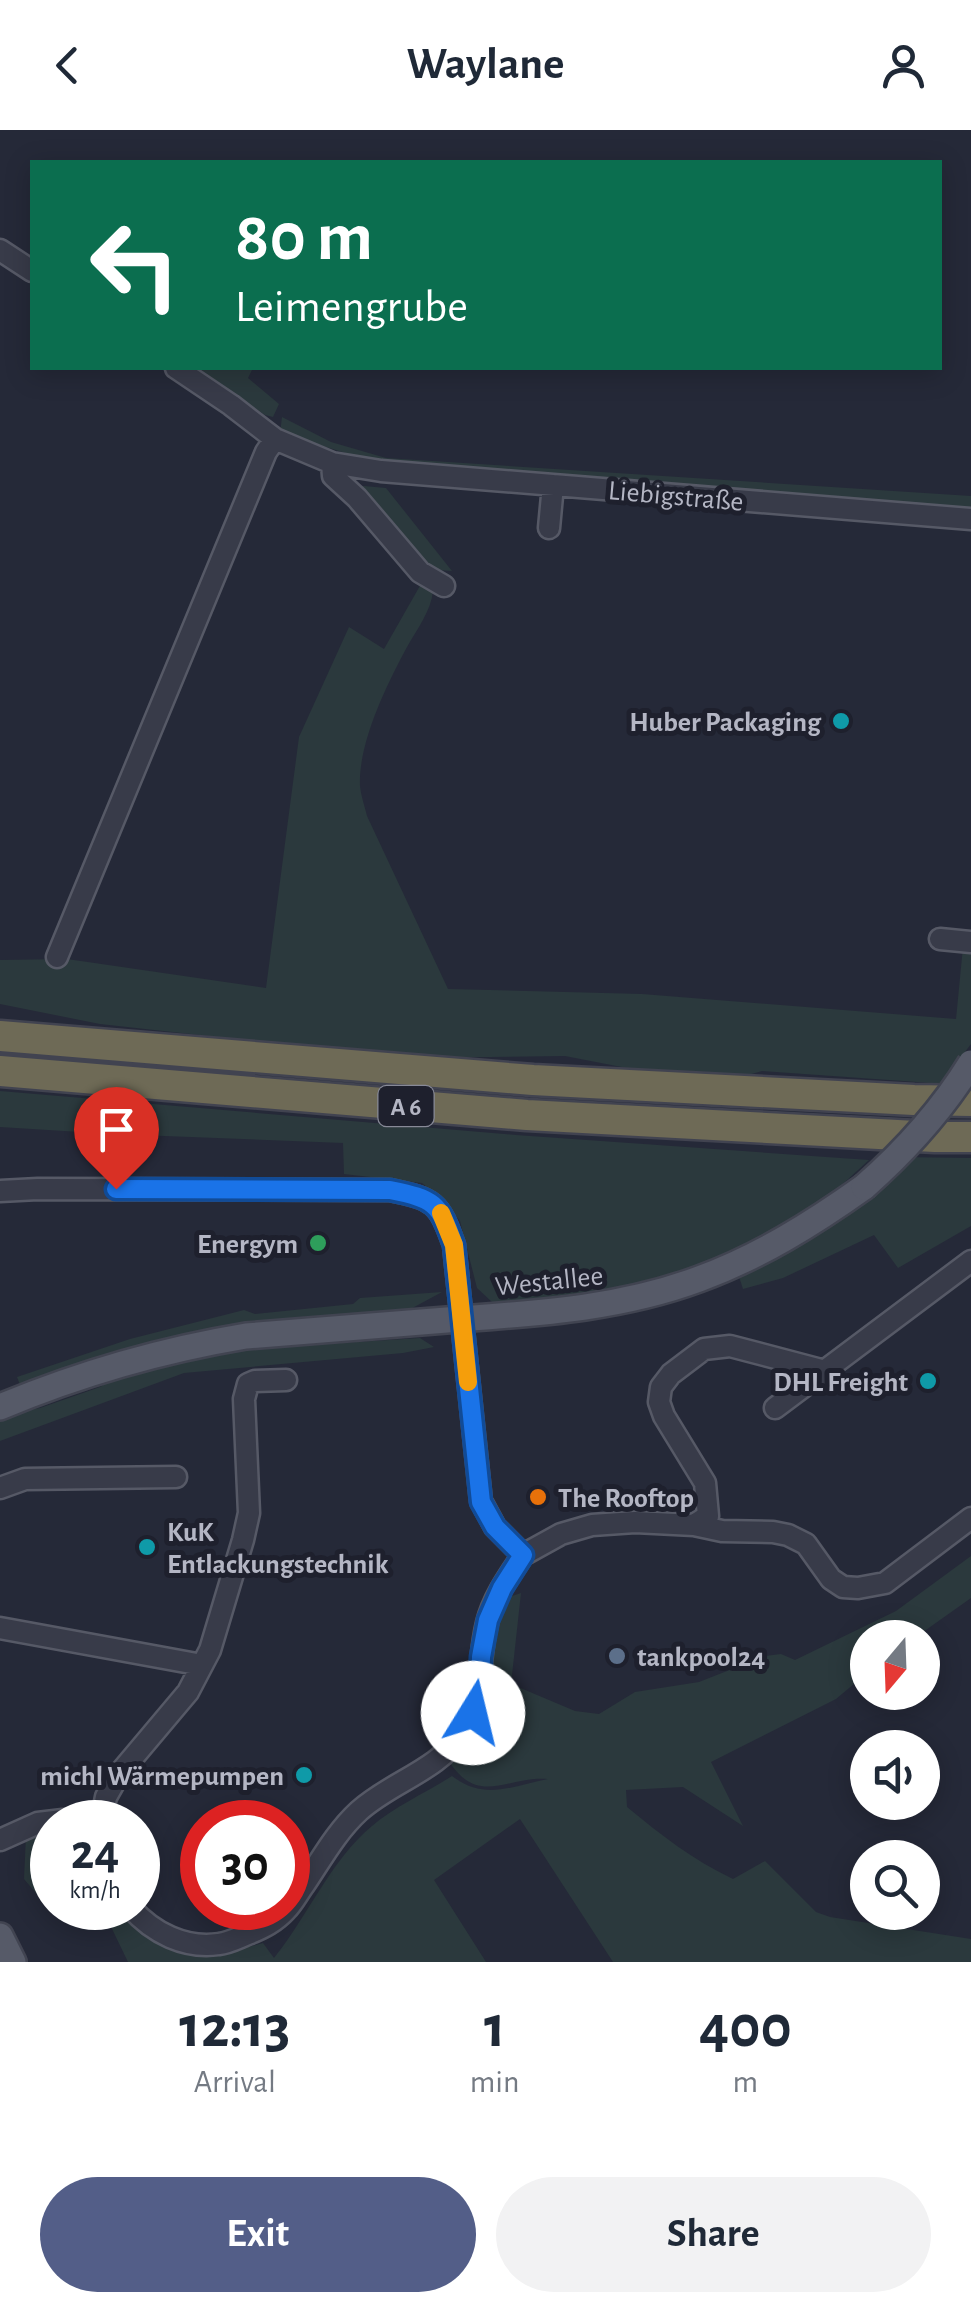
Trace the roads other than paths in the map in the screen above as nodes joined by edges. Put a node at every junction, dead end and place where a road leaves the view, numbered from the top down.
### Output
1 (0, 250) edge
2 (30, 270) edge
3 (179, 370) edge
4 (274, 439) junction
5 (332, 463) junction
6 (552, 486) junction
7 (971, 519) edge
8 (550, 528) dead end
9 (444, 586) dead end
10 (940, 939) dead end
11 (971, 942) edge
12 (57, 957) dead end
13 (5, 1034) edge
14 (971, 1063) edge
15 (0, 1072) edge
16 (971, 1101) edge
17 (971, 1137) edge
18 (0, 1190) edge
19 (971, 1261) edge
20 (462, 1319) junction
21 (825, 1371) junction
22 (286, 1380) dead end
23 (2, 1402) edge
24 (775, 1408) dead end
25 (176, 1477) dead end
26 (0, 1488) edge
27 (971, 1518) edge
28 (701, 1520) junction
29 (523, 1555) junction
30 (0, 1628) edge
31 (202, 1666) junction
32 (105, 1800) edge
33 (30, 1827) edge
34 (0, 1840) edge
35 (157, 1930) edge
36 (0, 1936) edge
37 (13, 1962) edge

1 - 2 street
3 - 4 street, Liebigstraße
4 - 5 street, Liebigstraße
4 - 12 street
5 - 6 street, Liebigstraße
5 - 9 street
6 - 7 street, Liebigstraße
6 - 8 street
10 - 11 street
13 - 16 highway, A 6
14 - 20 main road, Westallee, bridge
15 - 17 highway, A 6
18 - 20 street
19 - 21 street
20 - 23 main road, Westallee
20 - 29 street
21 - 24 street
21 - 28 street
22 - 31 street
25 - 26 street
27 - 28 street
28 - 29 street
29 - 35 street
30 - 31 street
31 - 32 street
33 - 34 street
36 - 37 main road

